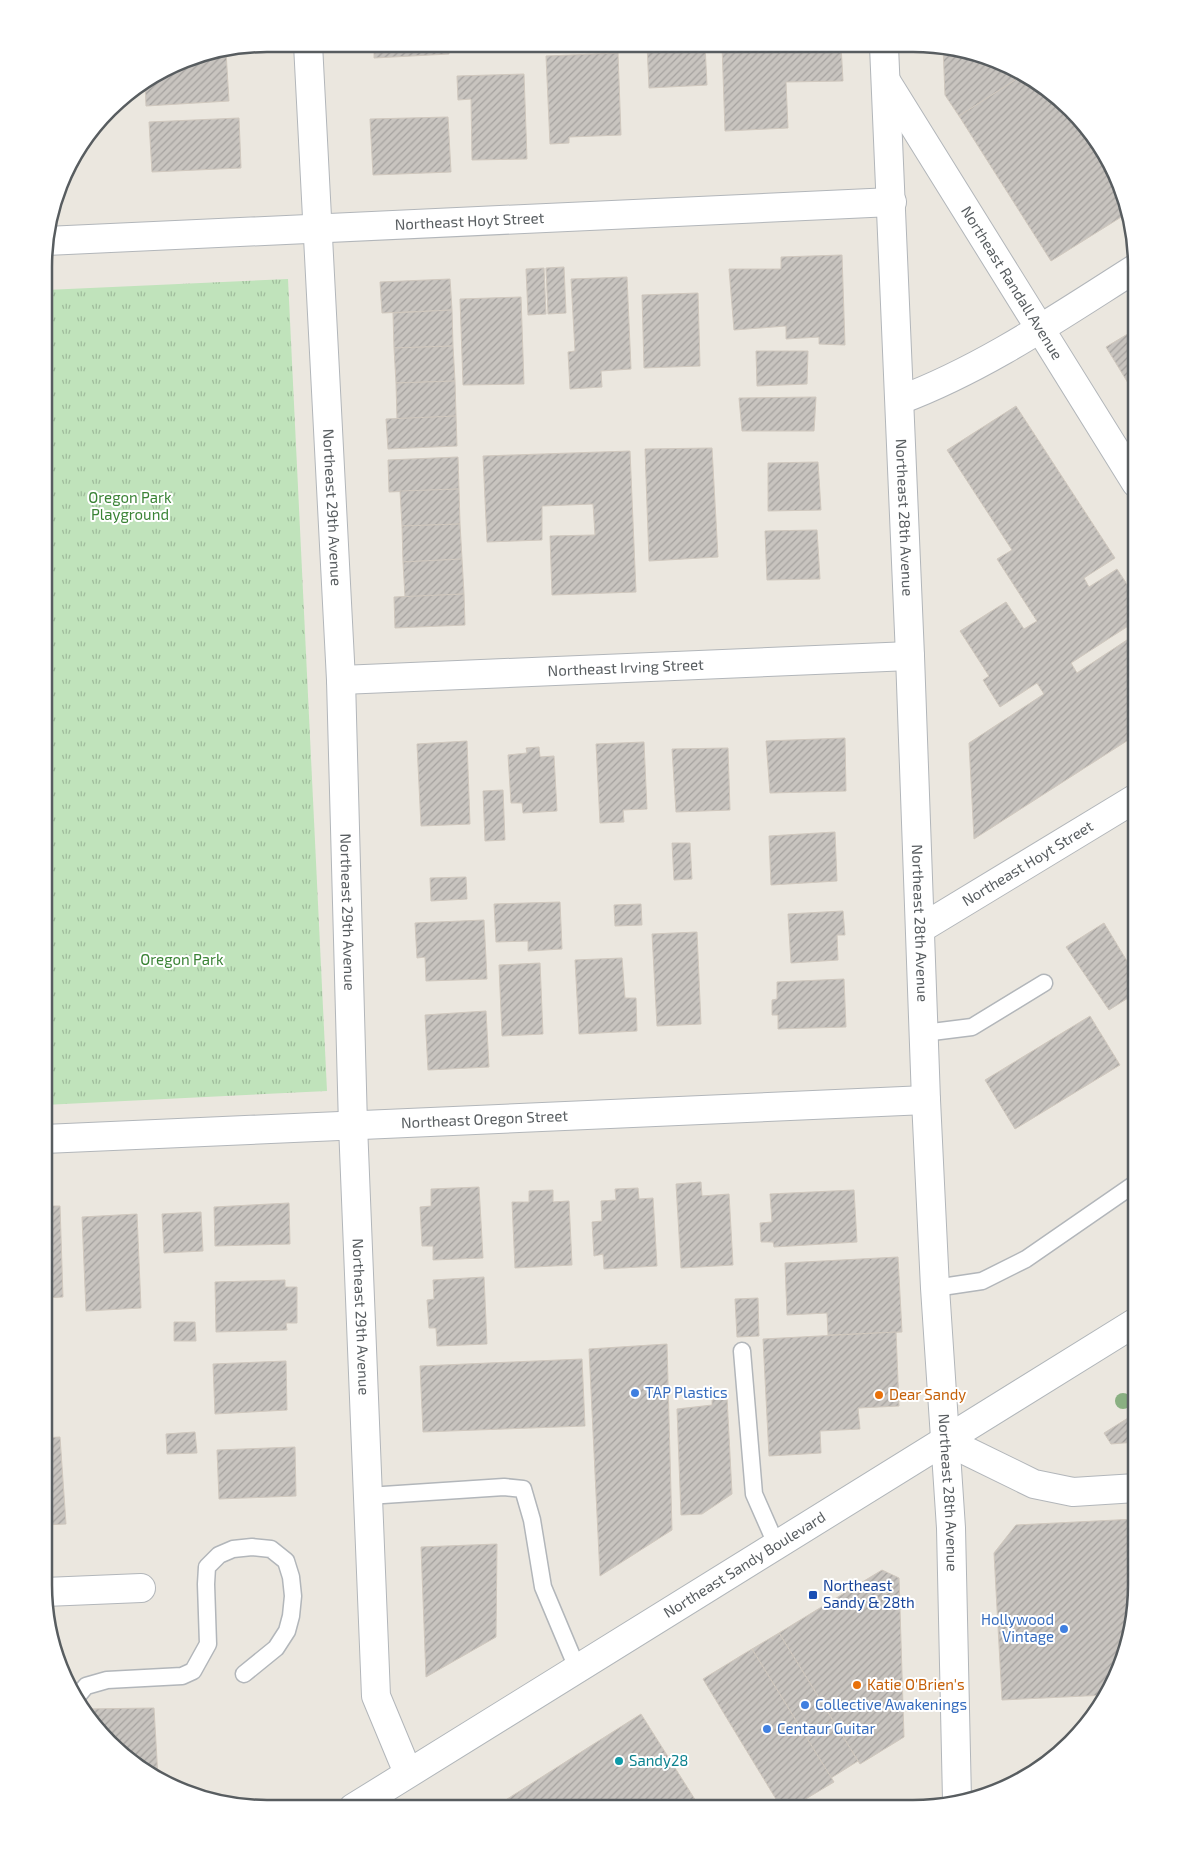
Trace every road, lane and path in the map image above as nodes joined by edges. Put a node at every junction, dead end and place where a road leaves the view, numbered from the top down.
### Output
1 (308, 52) edge
2 (884, 52) edge
3 (886, 81) junction
4 (892, 202) junction
5 (317, 229) junction
6 (54, 242) edge
7 (1128, 273) edge
8 (1040, 330) junction
9 (900, 400) junction
10 (1128, 470) edge
11 (910, 656) junction
12 (341, 680) junction
13 (1128, 803) edge
14 (920, 929) junction
15 (1044, 983) dead end
16 (924, 1033) junction
17 (926, 1100) junction
18 (353, 1125) junction
19 (52, 1139) edge
20 (1128, 1189) edge
21 (935, 1288) junction
22 (1128, 1327) edge
23 (742, 1350) dead end
24 (944, 1440) junction
25 (1128, 1489) edge
26 (368, 1496) junction
27 (776, 1544) junction
28 (141, 1588) dead end
29 (52, 1592) edge
30 (577, 1668) junction
31 (244, 1674) dead end
32 (81, 1692) edge
33 (408, 1773) junction
34 (957, 1795) edge
35 (366, 1800) edge

1 - 5 street, Northeast 29th Avenue
2 - 3 street, Northeast 28th Avenue
3 - 4 street, Northeast 28th Avenue
3 - 8 street, Northeast Randall Avenue
4 - 5 street, Northeast Hoyt Street
4 - 9 street, Northeast 28th Avenue
5 - 6 street, Northeast Hoyt Street
5 - 12 street, Northeast 29th Avenue
7 - 8 street
8 - 9 street
8 - 10 street, Northeast Randall Avenue
9 - 11 street, Northeast 28th Avenue
11 - 12 street, Northeast Irving Street
11 - 14 street, Northeast 28th Avenue
12 - 18 street, Northeast 29th Avenue
13 - 14 street, Northeast Hoyt Street
14 - 16 street, Northeast 28th Avenue
15 - 16 lane
16 - 17 street, Northeast 28th Avenue
17 - 18 street, Northeast Oregon Street
17 - 21 street, Northeast 28th Avenue
18 - 19 street, Northeast Oregon Street
18 - 26 street, Northeast 29th Avenue
20 - 21 lane
21 - 24 street, Northeast 28th Avenue
22 - 24 street, Northeast Sandy Boulevard
23 - 27 lane
24 - 25 street
24 - 27 street, Northeast Sandy Boulevard
24 - 34 street, Northeast 28th Avenue
26 - 30 lane
26 - 33 street, Northeast 29th Avenue
27 - 30 street, Northeast Sandy Boulevard
28 - 29 street
30 - 33 street, Northeast Sandy Boulevard
31 - 32 lane
33 - 35 street, Northeast Sandy Boulevard

